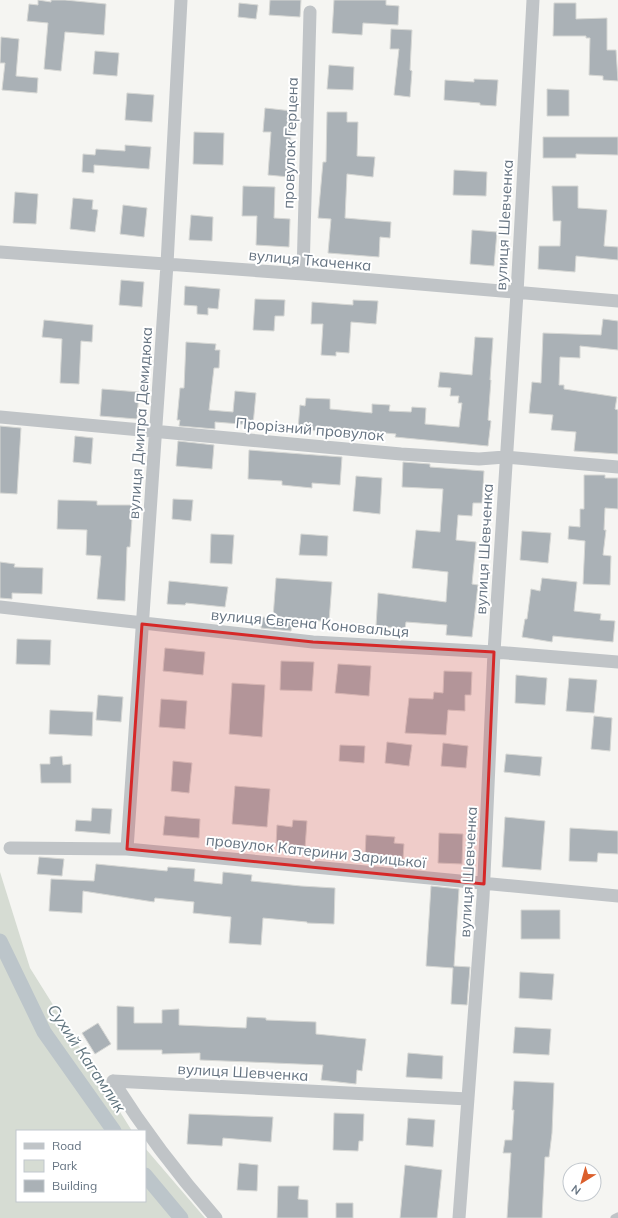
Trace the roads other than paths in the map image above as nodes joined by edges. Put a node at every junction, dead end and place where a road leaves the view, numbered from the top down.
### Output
1 (182, 0) edge
2 (533, 0) edge
3 (310, 12) dead end
4 (0, 252) edge
5 (168, 264) junction
6 (303, 274) junction
7 (517, 294) junction
8 (618, 301) edge
9 (0, 417) edge
10 (156, 432) junction
11 (505, 457) junction
12 (618, 467) edge
13 (0, 607) edge
14 (142, 624) junction
15 (494, 652) junction
16 (618, 662) edge
17 (10, 848) dead end
18 (127, 849) junction
19 (484, 884) junction
20 (618, 896) edge
21 (468, 1099) junction
22 (618, 1216) edge
23 (216, 1218) edge
24 (459, 1218) edge
25 (614, 1218) edge

1 - 5 street, вулиця Дмитра Демидюка
2 - 7 street, вулиця Шевченка
3 - 6 street, провулок Герцена
4 - 5 street, вулиця Ткаченка
5 - 6 street, вулиця Ткаченка
5 - 10 street, вулиця Дмитра Демидюка
6 - 7 street, вулиця Ткаченка
7 - 8 street, вулиця Ткаченка
7 - 11 street, вулиця Шевченка
9 - 10 street, Прорізний провулок
10 - 11 street, Прорізний провулок
10 - 14 street, вулиця Дмитра Демидюка
11 - 12 street, Прорізний провулок
11 - 15 street, вулиця Шевченка
13 - 14 street, вулиця Євгена Коновальця
14 - 15 street, вулиця Євгена Коновальця
14 - 18 street, вулиця Дмитра Демидюка
15 - 16 street, вулиця Євгена Коновальця
15 - 19 street, вулиця Шевченка
17 - 18 street, провулок Катерини Зарицької
18 - 19 street, провулок Катерини Зарицької
19 - 20 street, провулок Катерини Зарицької
19 - 21 street, вулиця Шевченка
21 - 23 street, вулиця Шевченка
21 - 24 street, вулиця Шевченка
22 - 25 lane

